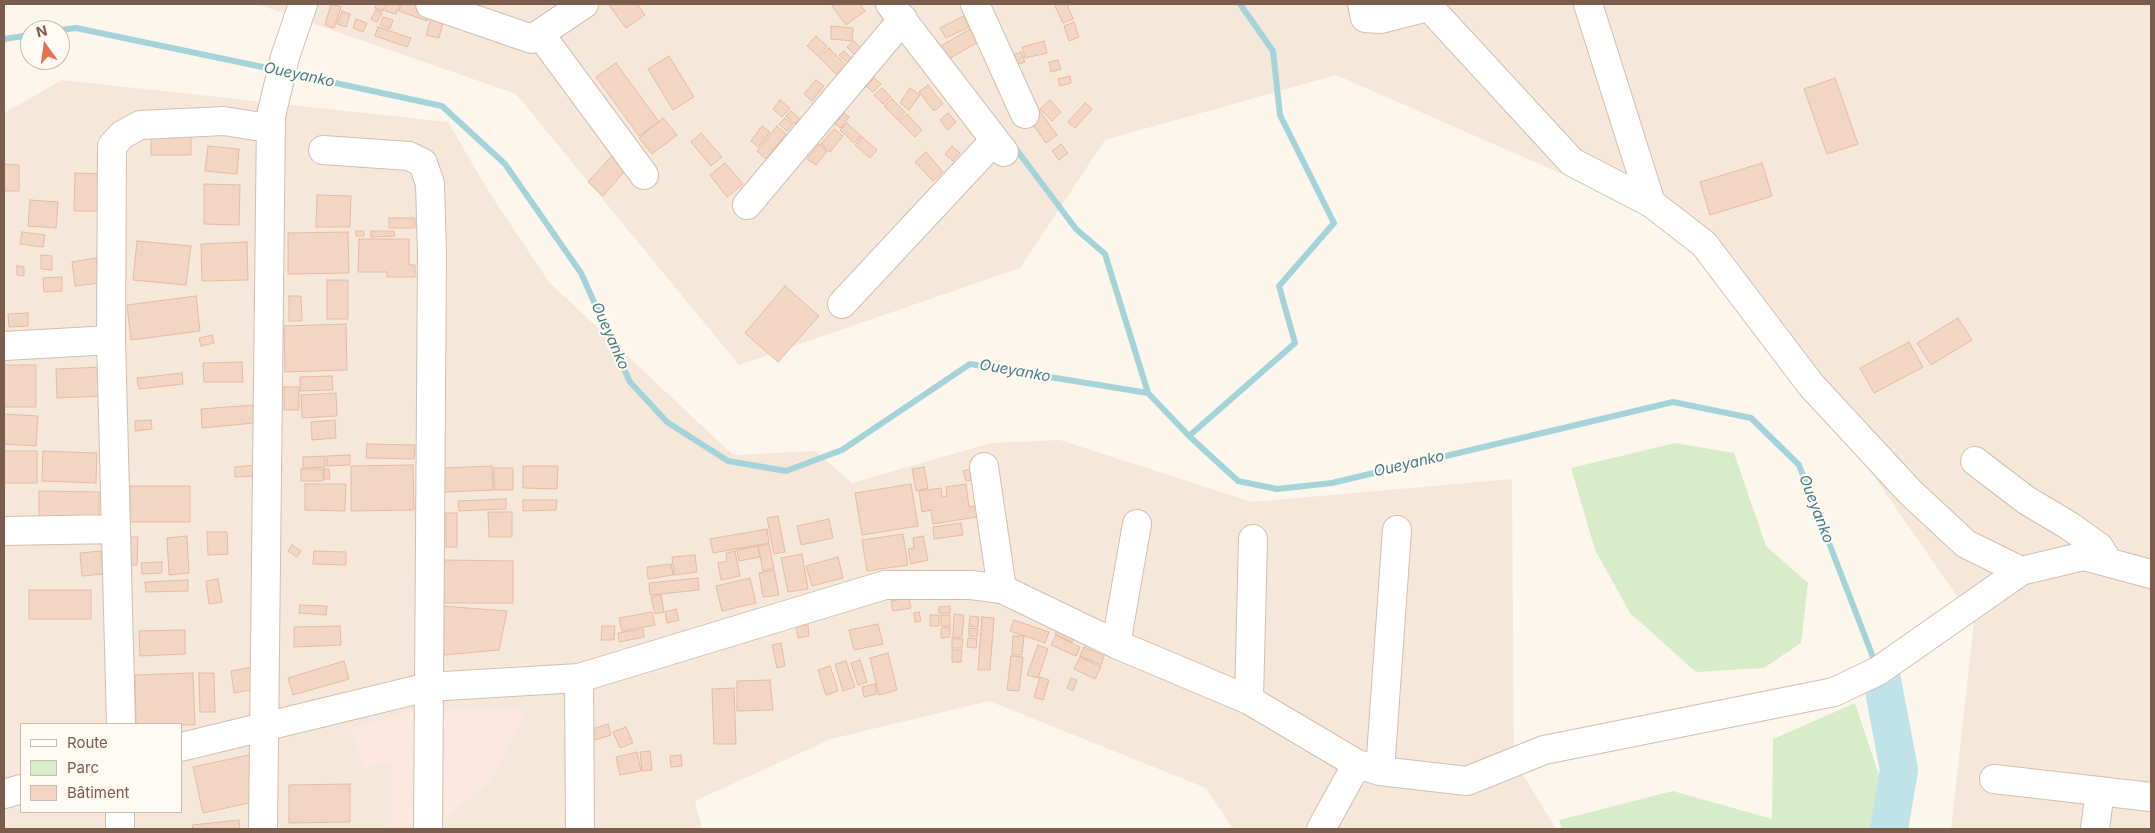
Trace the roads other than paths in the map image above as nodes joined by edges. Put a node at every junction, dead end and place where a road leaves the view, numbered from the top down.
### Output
1 (303, 4) edge
2 (430, 4) edge
3 (584, 4) edge
4 (975, 4) edge
5 (1362, 4) edge
6 (1588, 4) edge
7 (1434, 7) edge
8 (897, 12) edge
9 (540, 34) junction
10 (1025, 114) dead end
11 (263, 121) junction
12 (323, 150) dead end
13 (644, 175) dead end
14 (1651, 203) junction
15 (747, 205) dead end
16 (842, 304) dead end
17 (111, 340) junction
18 (4, 346) edge
19 (1975, 461) dead end
20 (984, 467) dead end
21 (1137, 524) dead end
22 (116, 529) junction
23 (1397, 530) dead end
24 (4, 531) edge
25 (1253, 539) dead end
26 (2108, 562) junction
27 (2021, 571) junction
28 (2151, 574) edge
29 (1002, 589) junction
30 (1116, 644) junction
31 (579, 678) junction
32 (428, 687) junction
33 (1248, 700) junction
34 (121, 723) edge
35 (264, 728) junction
36 (182, 747) edge
37 (1368, 768) junction
38 (1994, 779) dead end
39 (20, 789) edge
40 (2100, 791) junction
41 (4, 794) edge
42 (2151, 797) edge
43 (120, 813) edge
44 (120, 829) edge
45 (264, 829) edge
46 (428, 829) edge
47 (580, 829) edge
48 (1321, 829) edge
49 (2095, 829) edge

1 - 11 street
2 - 9 street
3 - 9 street
4 - 10 street
5 - 7 street
6 - 14 street
7 - 14 street
8 - 15 street
8 - 16 street
9 - 13 street
11 - 17 street
11 - 35 street
12 - 32 street
14 - 27 street
17 - 18 street
17 - 22 street
19 - 26 street
20 - 29 street
21 - 30 street
22 - 24 street
22 - 34 street
23 - 37 street
25 - 33 street
26 - 27 street
26 - 28 street
27 - 37 street
29 - 30 street
29 - 31 street
30 - 33 street
31 - 32 street
31 - 47 street
32 - 35 street
32 - 46 street
33 - 37 street
35 - 36 street
35 - 45 street
37 - 48 street
38 - 40 street
39 - 41 street
40 - 42 street
40 - 49 street
43 - 44 street

